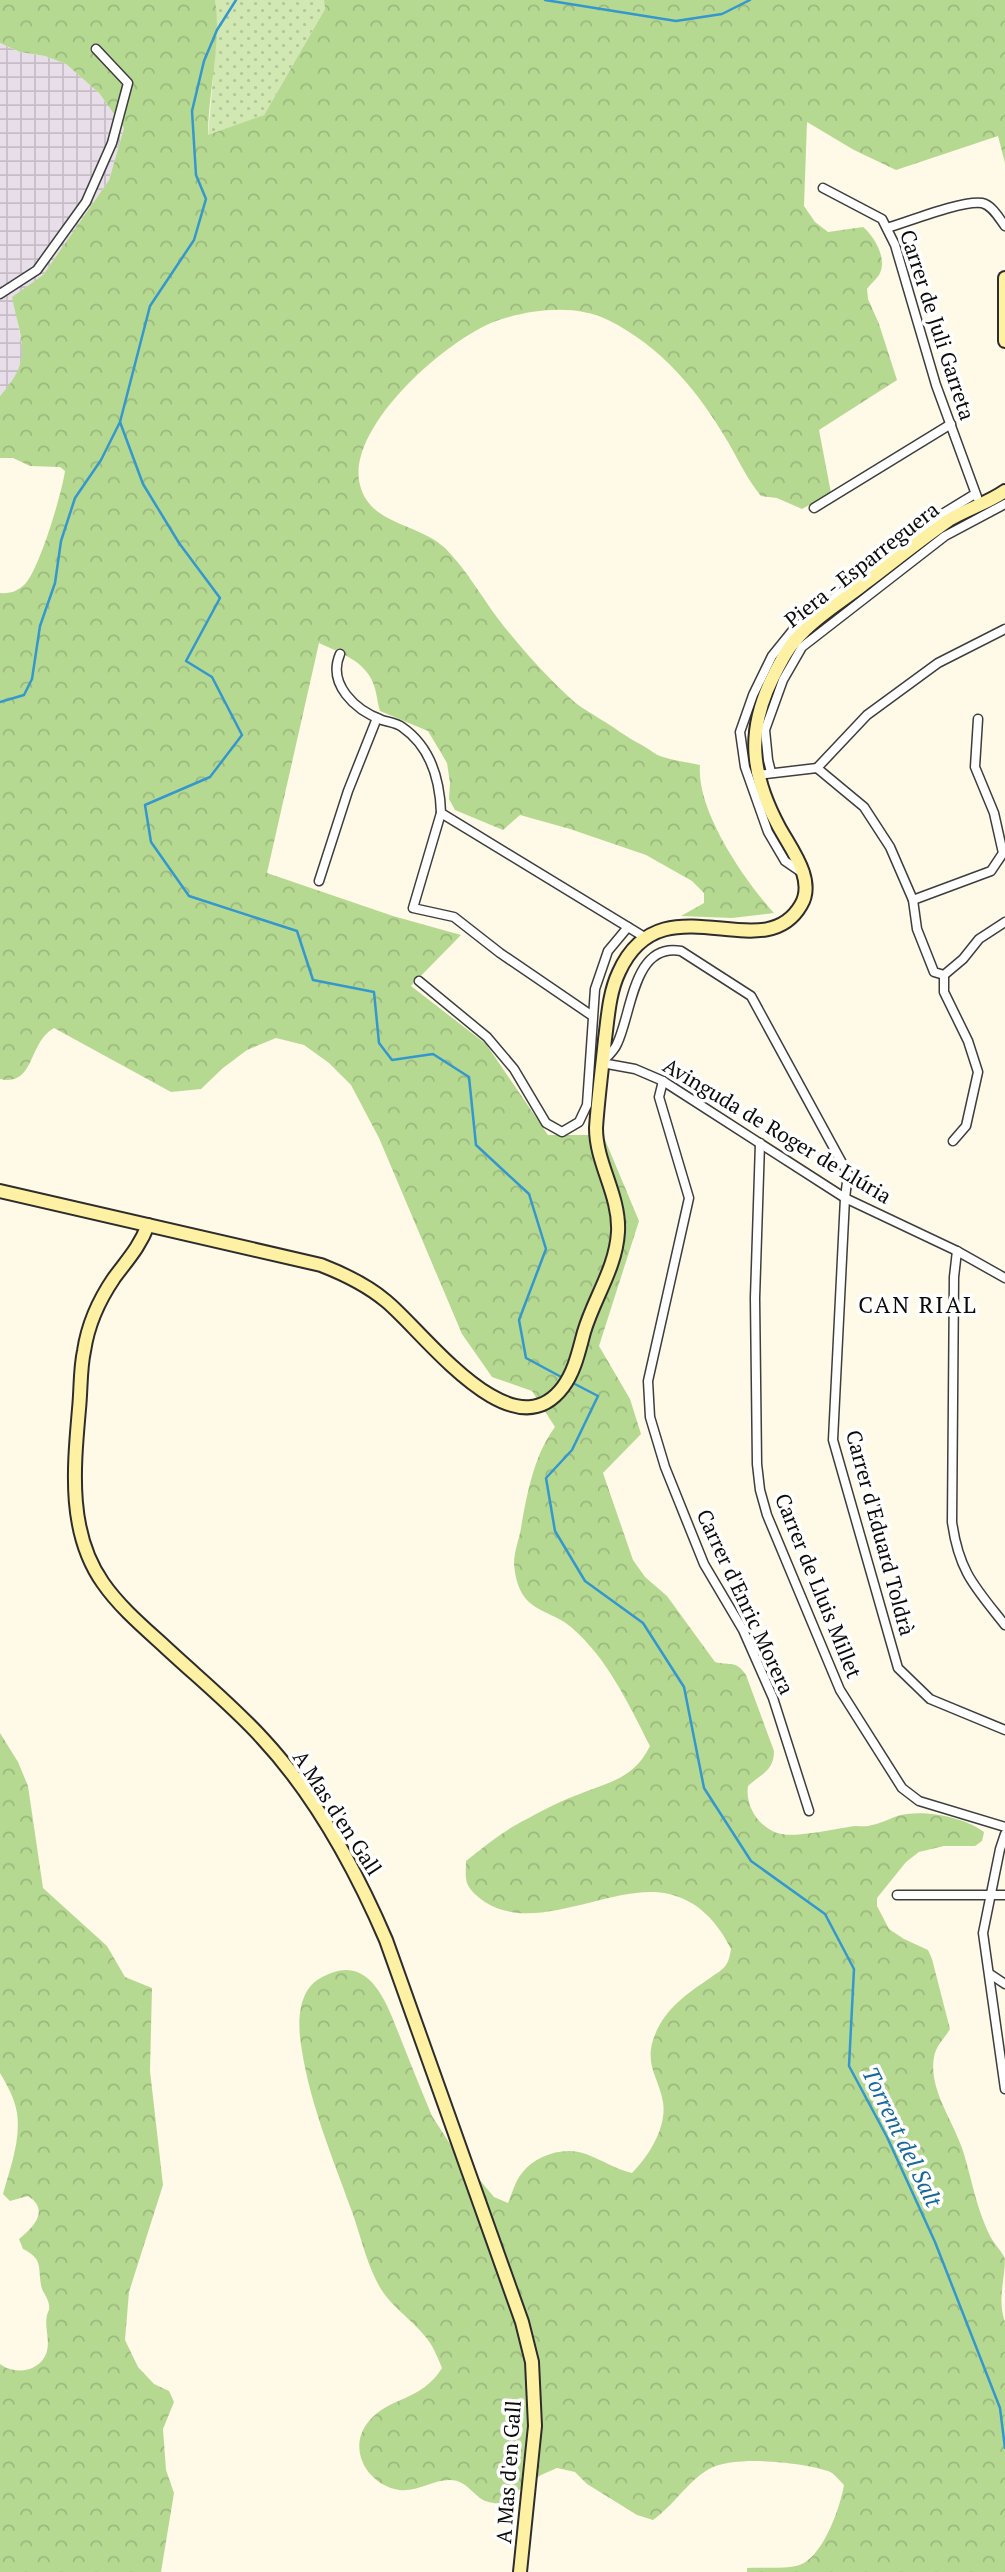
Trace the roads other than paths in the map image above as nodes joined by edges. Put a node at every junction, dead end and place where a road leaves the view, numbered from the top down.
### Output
1 (96, 49) dead end
2 (823, 188) dead end
3 (1005, 226) edge
4 (887, 229) junction
5 (1005, 278) edge
6 (0, 294) edge
7 (1005, 341) edge
8 (951, 424) junction
9 (1005, 491) edge
10 (979, 499) junction
11 (1005, 504) edge
12 (814, 508) dead end
13 (1005, 629) edge
14 (340, 654) dead end
15 (377, 718) junction
16 (978, 719) dead end
17 (817, 768) junction
18 (771, 772) junction
19 (758, 775) junction
20 (441, 813) junction
21 (802, 872) junction
22 (318, 881) dead end
23 (913, 900) junction
24 (1005, 922) edge
25 (628, 927) junction
26 (646, 938) junction
27 (944, 975) junction
28 (419, 981) dead end
29 (591, 1015) junction
30 (602, 1063) junction
31 (663, 1081) junction
32 (953, 1141) dead end
33 (760, 1143) junction
34 (0, 1191) edge
35 (845, 1198) junction
36 (148, 1225) junction
37 (957, 1251) junction
38 (1005, 1278) edge
39 (1005, 1625) edge
40 (1005, 1730) edge
41 (809, 1811) dead end
42 (1005, 1827) edge
43 (1005, 1834) edge
44 (897, 1895) dead end
45 (990, 1895) junction
46 (1005, 1895) edge
47 (990, 1974) junction
48 (1005, 1984) edge
49 (1005, 2089) edge
50 (520, 2572) edge

1 - 6 street
2 - 4 street, Carrer de Juli Garreta
3 - 4 street
4 - 8 street, Carrer de Juli Garreta
5 - 7 main road
8 - 10 street, Carrer de Juli Garreta
8 - 12 street
9 - 10 main road, Piera - Esparreguera
10 - 19 main road, Piera - Esparreguera
10 - 21 street
11 - 18 street
13 - 17 street
14 - 15 street
15 - 20 street
15 - 22 street
16 - 23 street
17 - 18 street
17 - 23 street
18 - 19 street
19 - 21 main road, Piera - Esparreguera
20 - 25 street
20 - 29 street
21 - 26 main road
23 - 27 street
24 - 27 street
25 - 26 street
25 - 29 street
26 - 30 main road
27 - 32 street
28 - 29 street
30 - 31 street, Avinguda de Roger de Llúria
30 - 35 street, Carrer d'Eduard Toldrà
30 - 36 main road
31 - 33 street, Avinguda de Roger de Llúria
31 - 41 street, Carrer d'Enric Morera
33 - 35 street, Avinguda de Roger de Llúria
33 - 42 street, Carrer de Lluis Millet
34 - 36 main road
35 - 37 street, Avinguda de Roger de Llúria
35 - 40 street, Carrer d'Eduard Toldrà
36 - 50 main road, A Mas d'en Gall
37 - 38 street, Avinguda de Roger de Llúria
37 - 39 street
43 - 45 street
44 - 45 street
45 - 46 street
45 - 47 street
47 - 48 street
47 - 49 street

